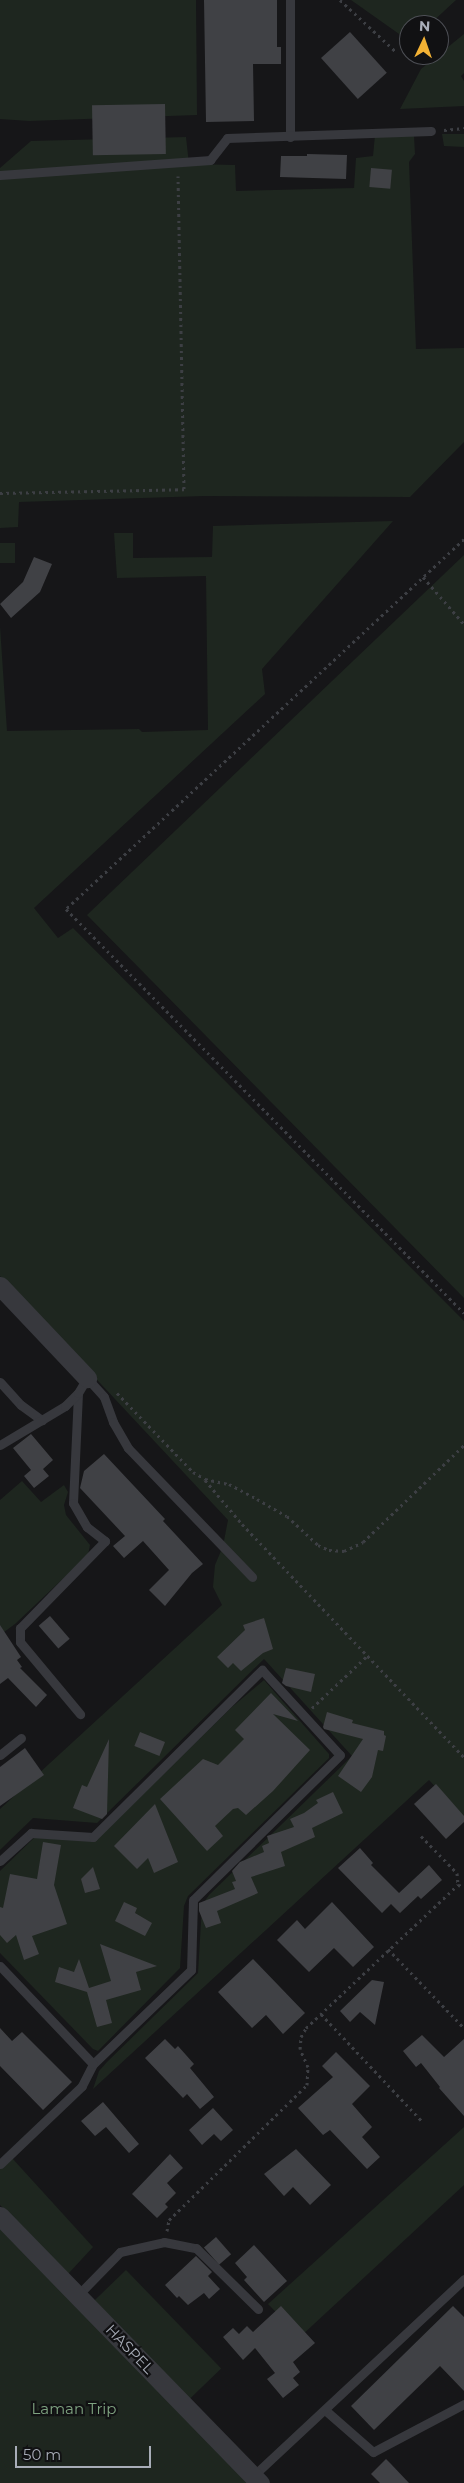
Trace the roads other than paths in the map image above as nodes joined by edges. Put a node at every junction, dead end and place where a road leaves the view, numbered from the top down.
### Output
1 (290, 0) edge
2 (431, 132) road end
3 (290, 137) junction
4 (0, 175) edge
5 (0, 1286) edge
6 (0, 1382) edge
7 (82, 1386) junction
8 (42, 1420) junction
9 (0, 1445) edge
10 (252, 1577) dead end
11 (80, 1714) dead end
12 (21, 1738) dead end
13 (0, 1755) edge
14 (0, 1860) edge
15 (0, 1966) edge
16 (93, 2064) junction
17 (0, 2164) edge
18 (0, 2216) edge
19 (464, 2279) edge
20 (78, 2295) junction
21 (258, 2309) dead end
22 (464, 2404) edge
23 (325, 2410) junction
24 (256, 2480) edge

1 - 3 lane
2 - 3 lane
3 - 4 lane
5 - 7 street
6 - 8 lane
7 - 8 lane
7 - 10 lane
7 - 11 lane
8 - 9 lane
12 - 13 lane
14 - 16 lane
15 - 16 lane
16 - 17 lane
18 - 20 street, HASPEL
19 - 23 lane
20 - 21 lane
20 - 24 street, HASPEL
22 - 23 lane
23 - 24 lane

